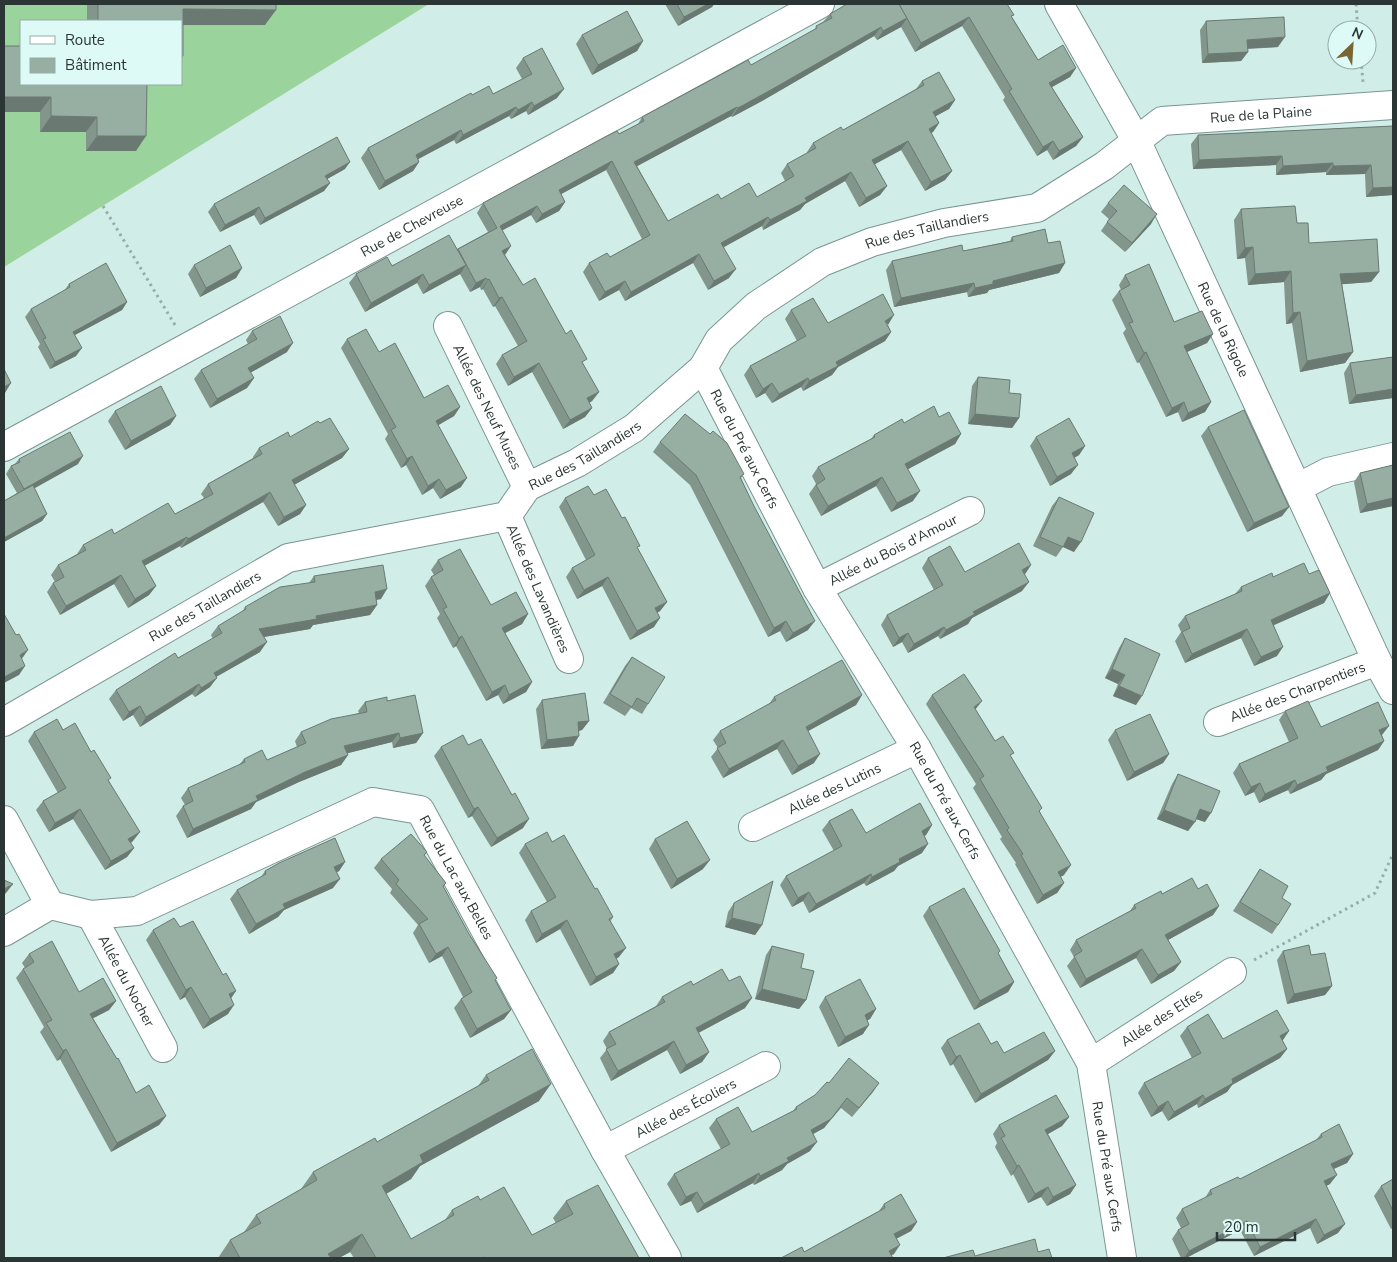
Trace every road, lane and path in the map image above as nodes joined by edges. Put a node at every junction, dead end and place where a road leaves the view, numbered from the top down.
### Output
1 (820, 4) edge
2 (1058, 4) edge
3 (1356, 4) edge
4 (1357, 20) edge
5 (1393, 106) edge
6 (1136, 140) junction
7 (103, 206) dead end
8 (448, 326) dead end
9 (188, 347) junction
10 (703, 368) junction
11 (4, 447) edge
12 (1393, 457) edge
13 (527, 487) junction
14 (1296, 488) junction
15 (970, 511) dead end
16 (507, 516) junction
17 (817, 588) junction
18 (569, 659) dead end
19 (1377, 661) junction
20 (1393, 690) edge
21 (4, 722) edge
22 (1218, 722) dead end
23 (917, 749) junction
24 (4, 820) edge
25 (752, 827) dead end
26 (1393, 854) edge
27 (50, 905) junction
28 (90, 915) junction
29 (4, 932) edge
30 (1232, 972) joint
31 (164, 1048) dead end
32 (1092, 1063) junction
33 (766, 1066) dead end
34 (605, 1150) junction
35 (667, 1258) edge
36 (1122, 1258) edge

1 - 9 street, Rue de Chevreuse
2 - 6 street, Rue de la Rigole
3 - 4 path
5 - 6 street, Rue de la Plaine
6 - 10 street, Rue des Taillandiers
6 - 14 street, Rue de la Rigole
7 - 9 path
8 - 13 street, Allée des Neuf Muses
9 - 11 street, Rue de Chevreuse
10 - 13 street, Rue des Taillandiers
10 - 17 street, Rue du Pré aux Cerfs
12 - 14 street
13 - 16 street, Rue des Taillandiers
14 - 19 street, Rue de la Rigole
15 - 17 street, Allée du Bois d'Amour
16 - 18 street, Allée des Lavandières
16 - 21 street, Rue des Taillandiers
17 - 23 street, Rue du Pré aux Cerfs
19 - 20 street, Rue de la Rigole
19 - 22 street, Allée des Charpentiers
23 - 25 street, Allée des Lutins
23 - 32 street, Rue du Pré aux Cerfs
24 - 27 street
26 - 30 path
27 - 28 street, Rue du Lac aux Belles
27 - 29 street
28 - 31 street, Allée du Nocher
28 - 34 street, Rue du Lac aux Belles
30 - 32 street, Allée des Elfes
32 - 36 street, Rue du Pré aux Cerfs
33 - 34 street, Allée des Écoliers
34 - 35 street, Rue du Lac aux Belles

